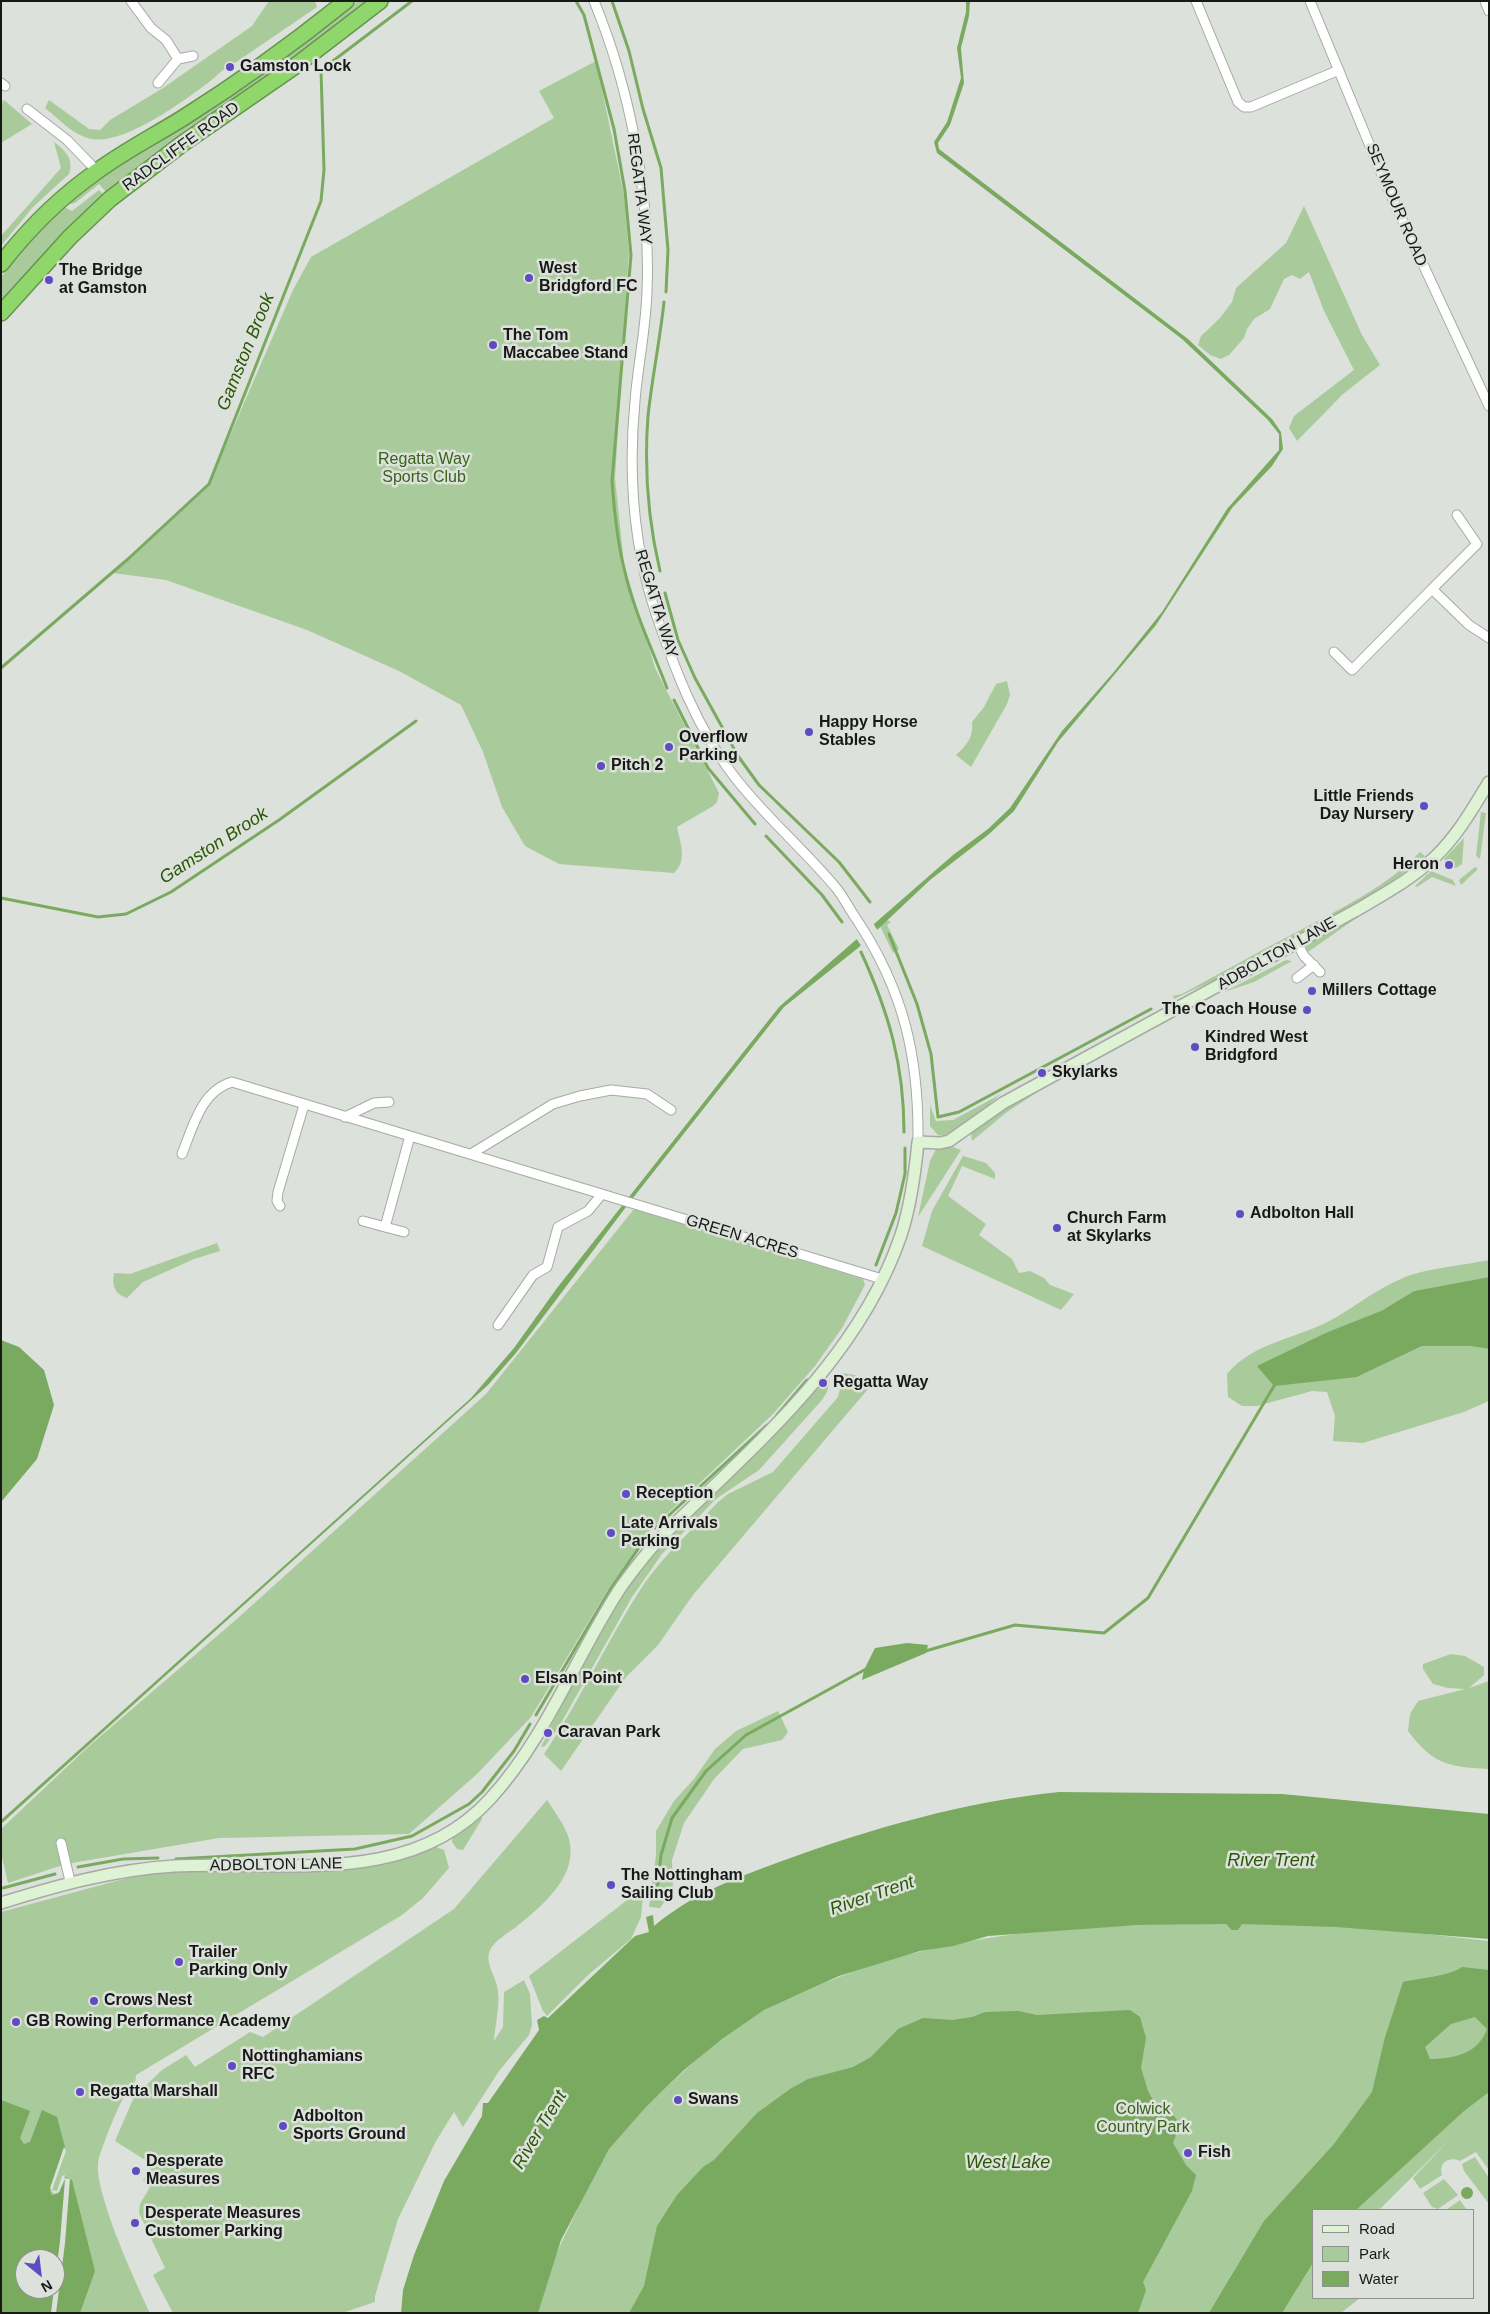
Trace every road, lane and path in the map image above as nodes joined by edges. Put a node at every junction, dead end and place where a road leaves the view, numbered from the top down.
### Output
1 (131, 1) edge
2 (380, 1) edge
3 (594, 1) edge
4 (1196, 1) edge
5 (1310, 1) edge
6 (1485, 1) edge
7 (341, 3) edge
8 (1489, 11) edge
9 (193, 56) dead end
10 (178, 59) junction
11 (1339, 70) junction
12 (158, 83) dead end
13 (27, 109) dead end
14 (97, 171) junction
15 (1, 264) edge
16 (1, 313) edge
17 (1489, 406) edge
18 (1457, 515) dead end
19 (1432, 589) junction
20 (1489, 638) edge
21 (1334, 652) dead end
22 (1489, 782) edge
23 (1297, 943) junction
24 (1296, 978) dead end
25 (389, 1102) dead end
26 (304, 1104) junction
27 (671, 1110) dead end
28 (345, 1117) junction
29 (410, 1136) junction
30 (918, 1142) junction
31 (182, 1154) dead end
32 (471, 1154) junction
33 (602, 1194) junction
34 (280, 1206) dead end
35 (362, 1221) dead end
36 (385, 1227) junction
37 (404, 1232) dead end
38 (882, 1279) junction
39 (498, 1325) dead end
40 (61, 1844) dead end
41 (70, 1881) junction
42 (1, 1903) edge

1 - 10 street
2 - 16 highway, RADCLIFFE ROAD
3 - 30 street, REGATTA WAY
4 - 11 street
5 - 11 street, SEYMOUR ROAD
6 - 8 street
7 - 14 highway, RADCLIFFE ROAD
9 - 10 street
10 - 12 street
11 - 17 street, SEYMOUR ROAD
13 - 14 street
14 - 15 highway, RADCLIFFE ROAD
18 - 19 street
19 - 20 street
19 - 21 street
22 - 23 street, ADBOLTON LANE
23 - 24 street
23 - 30 street, ADBOLTON LANE
25 - 28 street
26 - 28 street, GREEN ACRES
26 - 31 street, GREEN ACRES
26 - 34 street
27 - 32 street
28 - 29 street, GREEN ACRES
29 - 32 street, GREEN ACRES
29 - 36 street
30 - 38 street, ADBOLTON LANE
32 - 33 street, GREEN ACRES
33 - 38 street, GREEN ACRES
33 - 39 street
35 - 36 street
36 - 37 street
38 - 41 street, ADBOLTON LANE
40 - 41 street
41 - 42 street, ADBOLTON LANE

